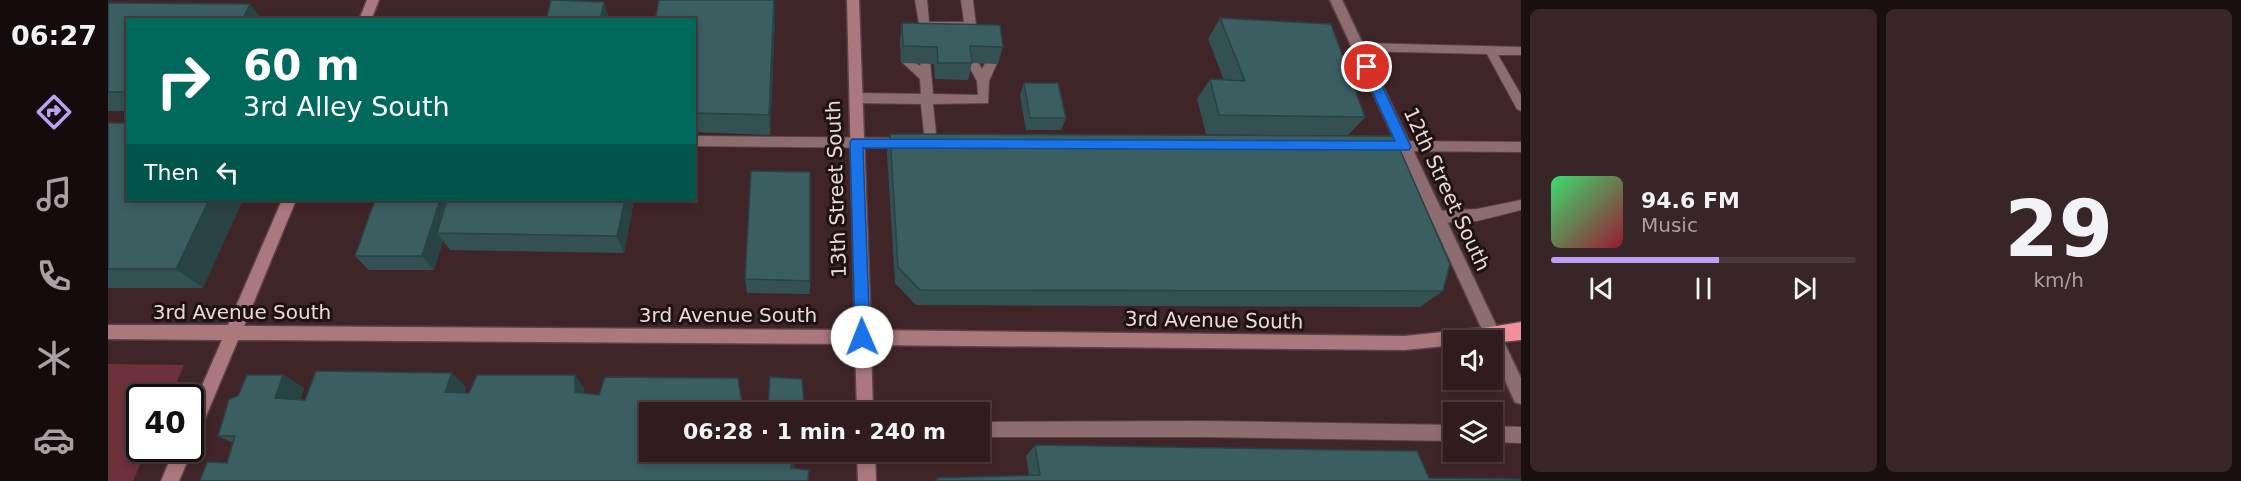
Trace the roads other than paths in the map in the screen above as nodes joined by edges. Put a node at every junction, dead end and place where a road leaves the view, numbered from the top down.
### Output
1 (374, 0) edge
2 (853, 0) edge
3 (921, 0) edge
4 (967, 0) edge
5 (1336, 0) edge
6 (366, 18) edge
7 (1358, 47) junction
8 (1490, 50) junction
9 (1521, 51) edge
10 (909, 63) edge
11 (926, 63) edge
12 (973, 63) edge
13 (991, 63) edge
14 (927, 77) junction
15 (983, 81) junction
16 (856, 98) junction
17 (927, 99) junction
18 (1521, 105) edge
19 (696, 141) edge
20 (857, 142) junction
21 (1376, 145) edge
22 (1404, 147) junction
23 (1521, 147) edge
24 (289, 201) edge
25 (1521, 205) edge
26 (1437, 217) junction
27 (1489, 330) edge
28 (1521, 331) edge
29 (108, 332) edge
30 (233, 333) junction
31 (1503, 333) edge
32 (862, 337) junction
33 (1443, 339) edge
34 (1503, 359) edge
35 (1521, 396) edge
36 (204, 401) edge
37 (865, 402) edge
38 (990, 430) edge
39 (1443, 433) edge
40 (1503, 434) edge
41 (1521, 435) edge
42 (178, 462) edge
43 (866, 462) edge
44 (171, 481) edge
45 (867, 481) edge

1 - 6 street
2 - 16 street, 13th Street South
3 - 4 lane
5 - 7 street, 12th Street South
7 - 8 lane
7 - 22 street, 12th Street South
8 - 9 lane
8 - 18 lane
10 - 14 lane
11 - 14 lane
12 - 15 lane
13 - 15 lane
14 - 17 lane
15 - 17 lane
16 - 17 lane
16 - 20 street, 13th Street South
17 - 20 lane
19 - 20 lane
20 - 32 street, 13th Street South
21 - 22 lane
22 - 23 lane
22 - 26 street, 12th Street South
24 - 30 street
25 - 26 lane
26 - 27 street, 12th Street South
28 - 31 highway
29 - 30 street, 3rd Avenue South
30 - 32 street, 3rd Avenue South
30 - 36 street
32 - 33 street, 3rd Avenue South
32 - 37 street, 13th Street South
34 - 35 street, 12th Street South
38 - 39 lane
40 - 41 lane
42 - 44 street
43 - 45 street

